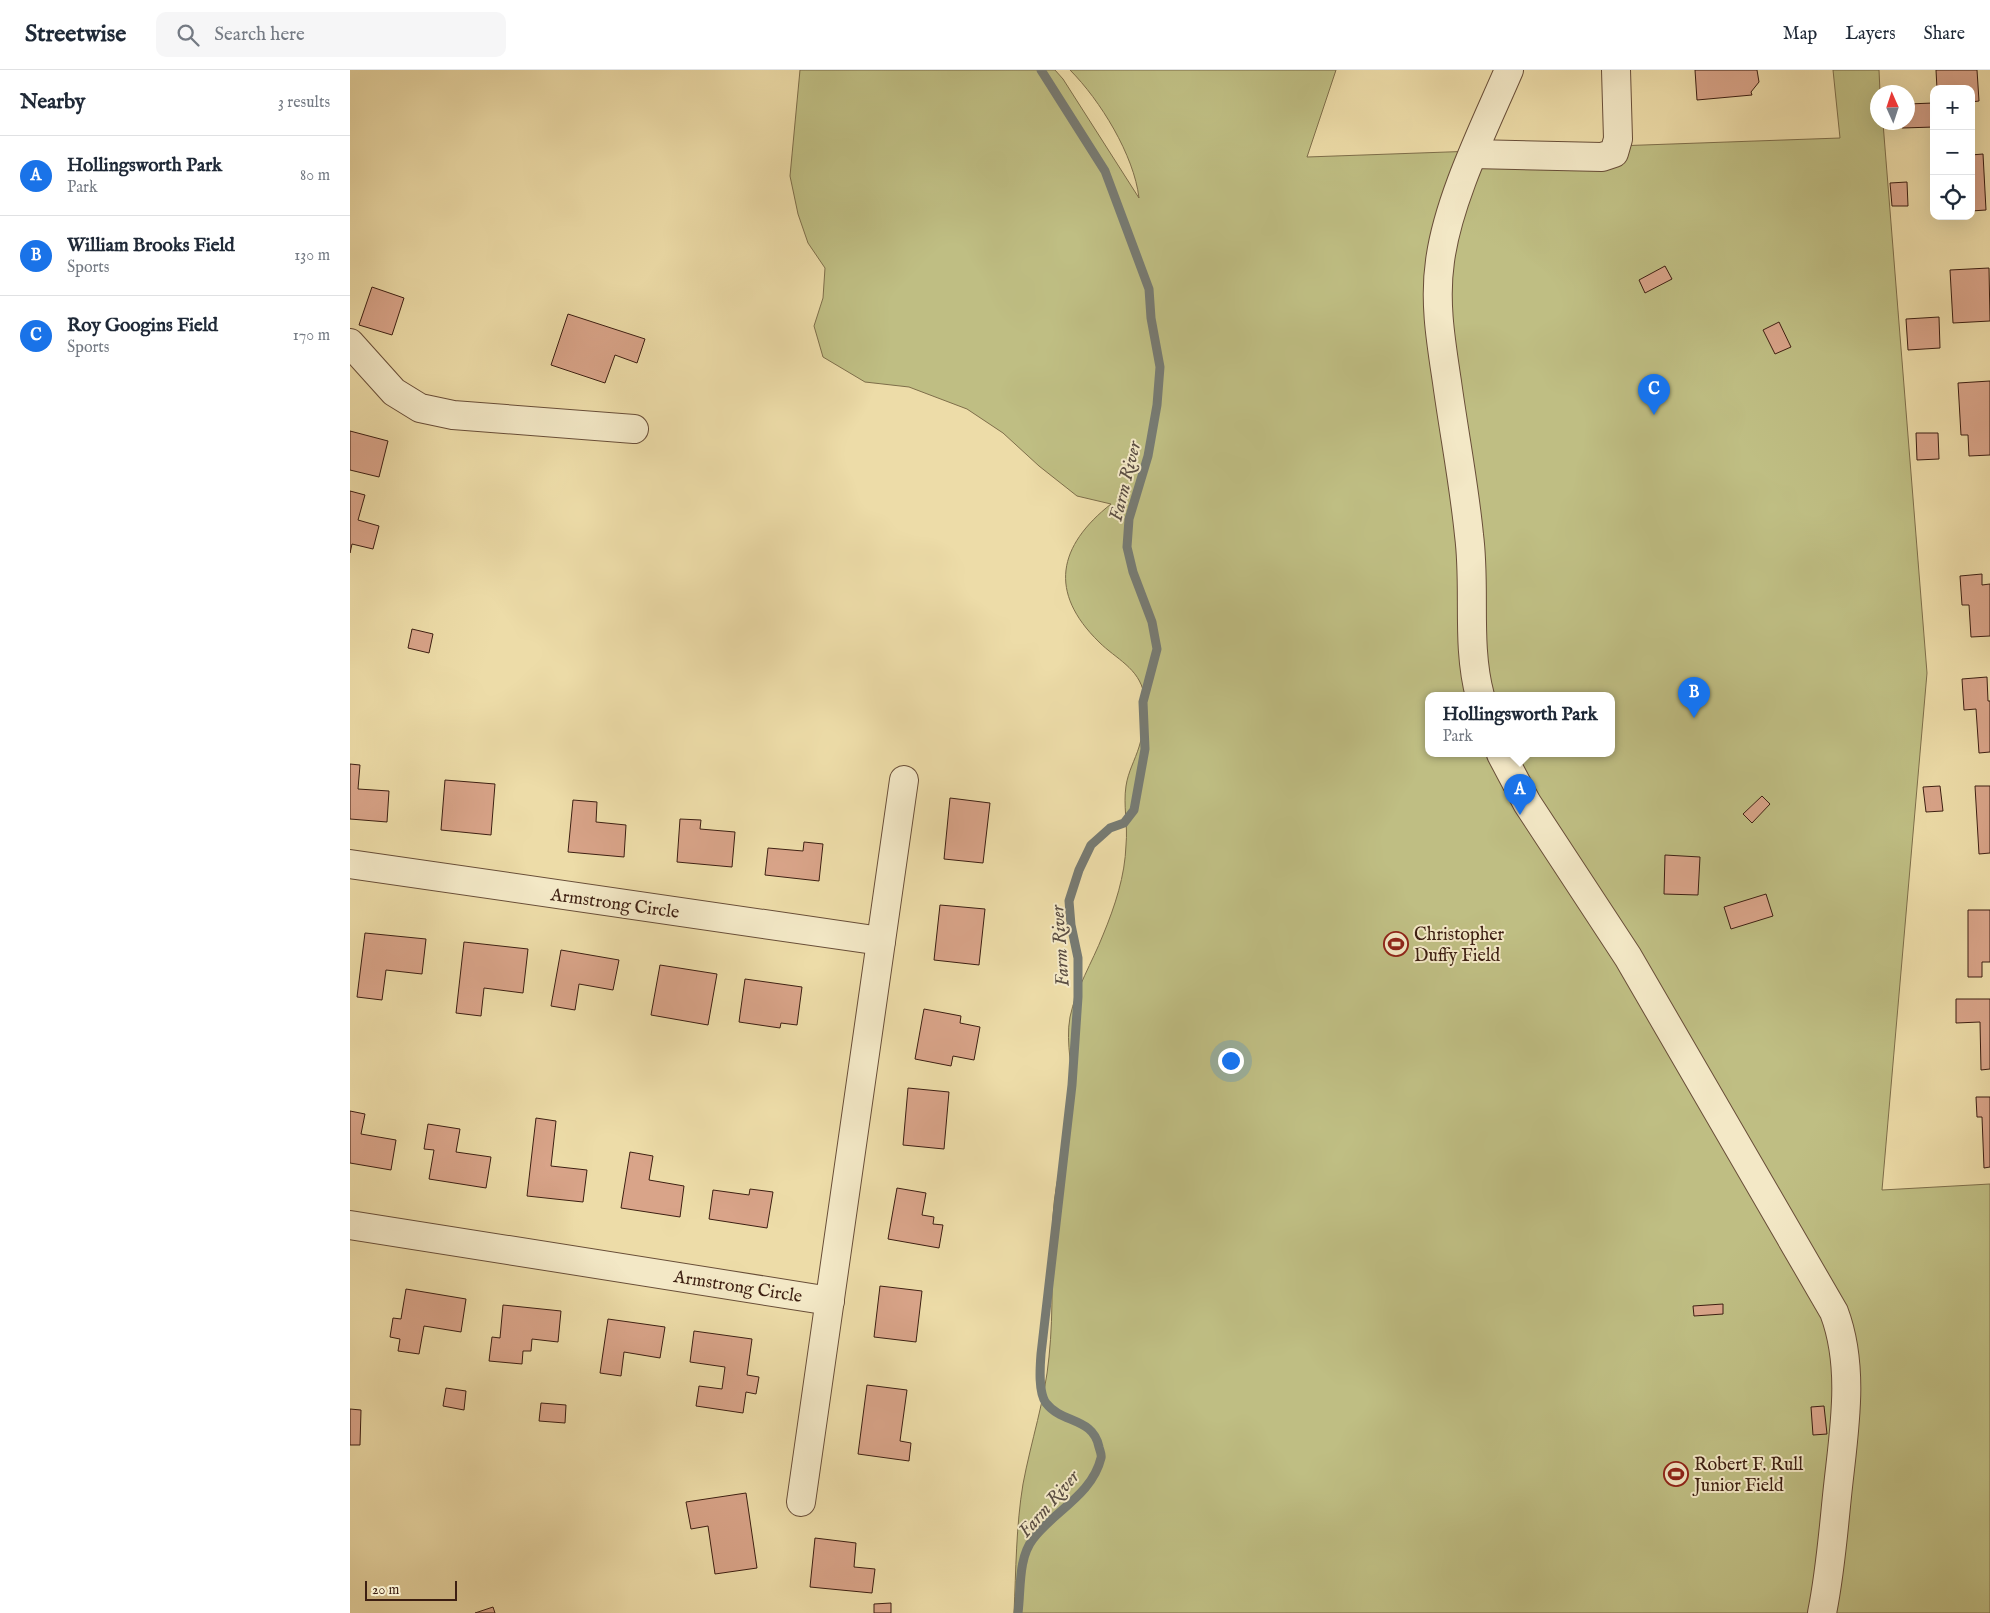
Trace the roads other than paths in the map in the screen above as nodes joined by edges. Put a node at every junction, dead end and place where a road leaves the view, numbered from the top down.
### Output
1 (1509, 70) edge
2 (1616, 70) edge
3 (1473, 154) junction
4 (350, 344) edge
5 (634, 429) dead end
6 (1479, 692) edge
7 (1503, 757) edge
8 (904, 780) dead end
9 (350, 864) edge
10 (881, 941) junction
11 (350, 1225) edge
12 (830, 1301) junction
13 (801, 1502) dead end
14 (1822, 1613) edge

1 - 3 street
2 - 3 street
3 - 6 street
4 - 5 street
7 - 14 street
8 - 10 street
9 - 10 street, Armstrong Circle
10 - 12 street
11 - 12 street, Armstrong Circle
12 - 13 street

